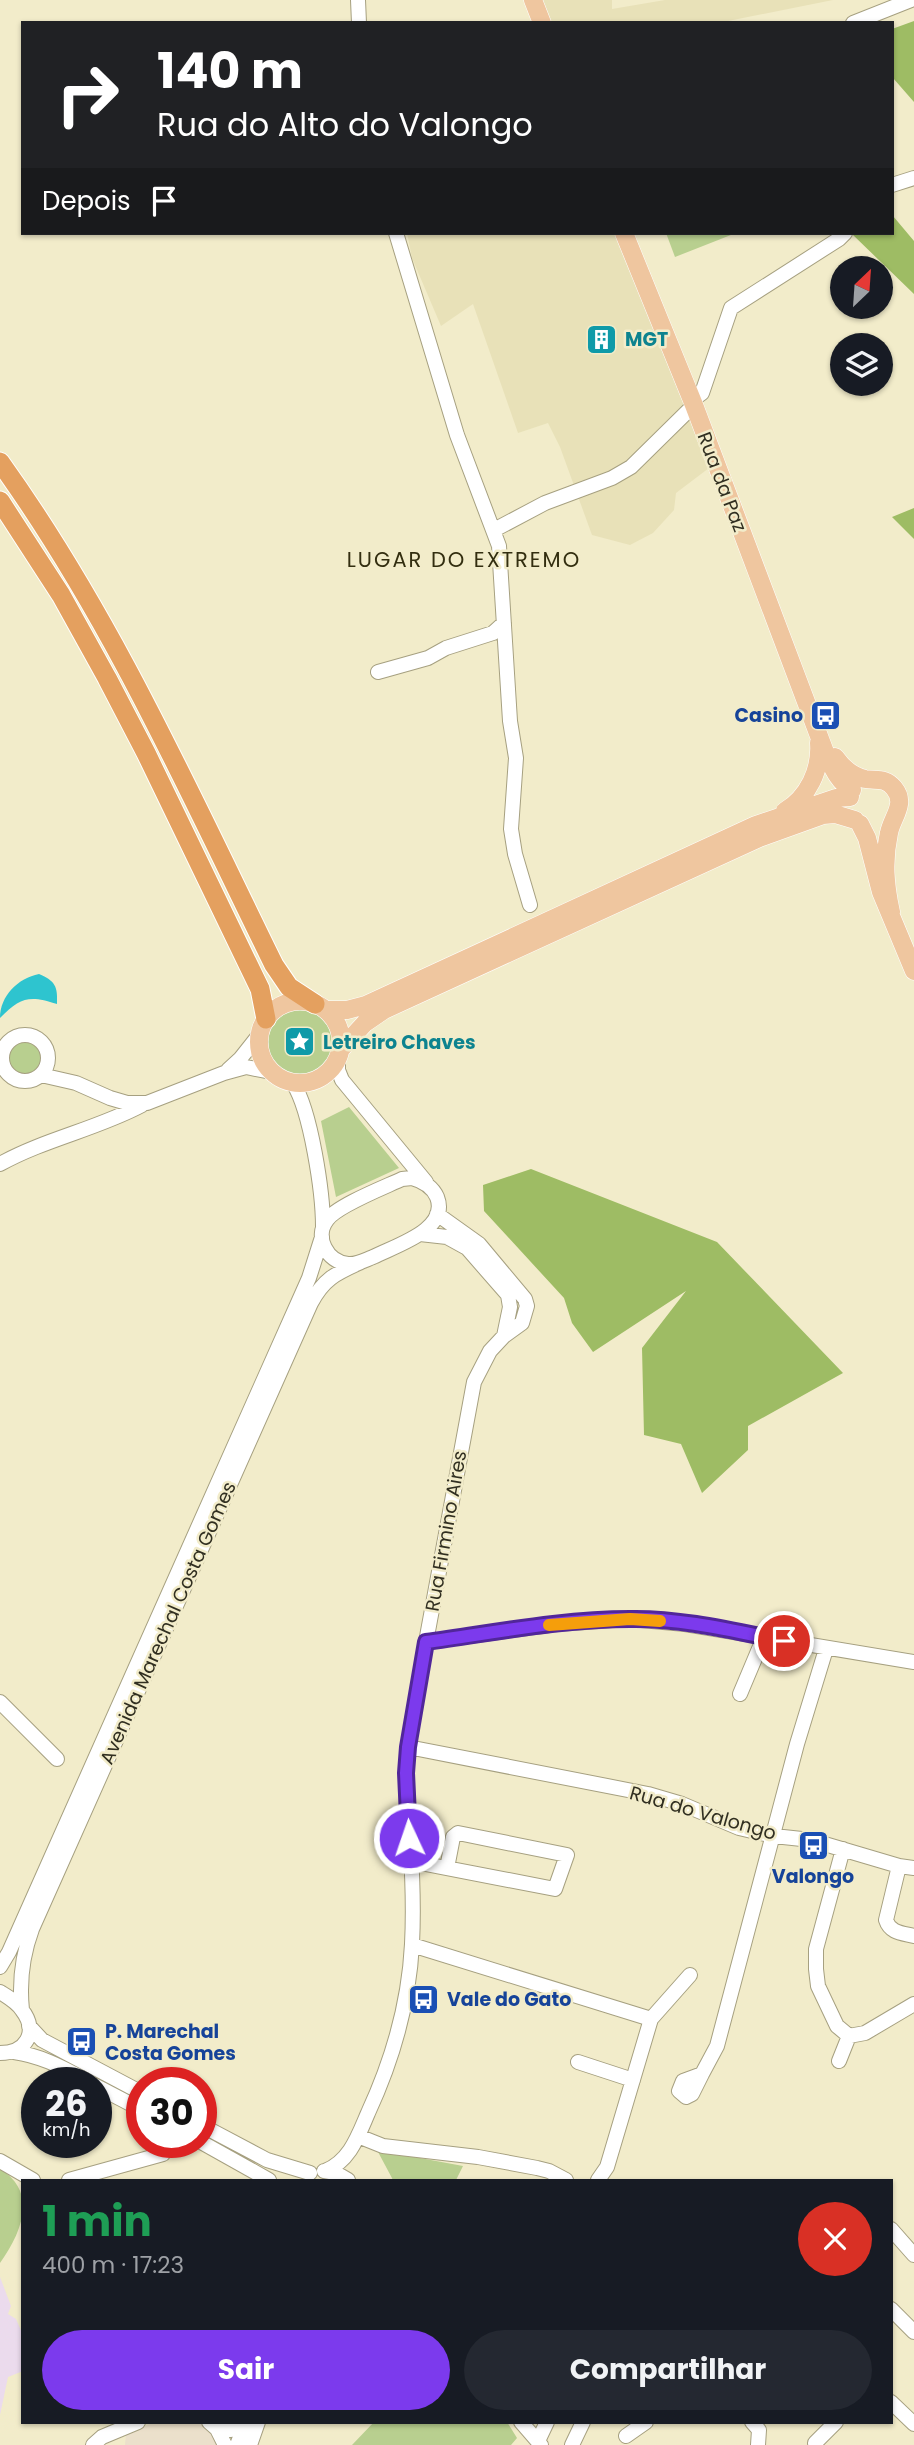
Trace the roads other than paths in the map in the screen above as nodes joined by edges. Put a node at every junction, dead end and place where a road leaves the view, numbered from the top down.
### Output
1 (358, 0) edge
2 (533, 0) edge
3 (911, 0) edge
4 (359, 21) edge
5 (541, 21) edge
6 (858, 21) edge
7 (914, 178) edge
8 (894, 184) edge
9 (397, 235) edge
10 (625, 235) edge
11 (843, 235) edge
12 (692, 403) junction
13 (0, 462) edge
14 (0, 501) edge
15 (494, 530) junction
16 (505, 624) junction
17 (378, 673) dead end
18 (818, 733) junction
19 (856, 789) junction
20 (772, 820) junction
21 (892, 821) junction
22 (857, 822) junction
23 (530, 905) dead end
24 (891, 912) junction
25 (908, 937) edge
26 (914, 971) edge
27 (321, 1007) junction
28 (262, 1027) junction
29 (339, 1054) junction
30 (1, 1055) edge
31 (48, 1058) junction
32 (271, 1072) junction
33 (224, 1073) junction
34 (7, 1077) edge
35 (76, 1083) junction
36 (293, 1083) junction
37 (34, 1084) junction
38 (147, 1102) junction
39 (0, 1164) edge
40 (429, 1186) junction
41 (438, 1214) junction
42 (323, 1232) junction
43 (420, 1234) junction
44 (361, 1262) junction
45 (504, 1336) junction
46 (764, 1637) junction
47 (426, 1642) junction
48 (826, 1649) junction
49 (914, 1662) edge
50 (740, 1694) dead end
51 (0, 1702) edge
52 (408, 1747) junction
53 (58, 1759) dead end
54 (774, 1836) junction
55 (843, 1849) junction
56 (410, 1861) junction
57 (907, 1867) edge
58 (447, 1868) junction
59 (914, 1936) edge
60 (412, 1945) junction
61 (0, 1967) edge
62 (690, 1975) dead end
63 (0, 1992) edge
64 (914, 2004) edge
65 (22, 2010) junction
66 (651, 2019) junction
67 (29, 2026) junction
68 (849, 2036) junction
69 (7, 2052) edge
70 (578, 2062) dead end
71 (839, 2062) dead end
72 (62, 2067) edge
73 (702, 2074) dead end
74 (633, 2080) junction
75 (126, 2085) edge
76 (217, 2134) edge
77 (356, 2141) junction
78 (217, 2151) edge
79 (149, 2158) edge
80 (0, 2161) edge
81 (325, 2171) junction
82 (304, 2177) edge
83 (31, 2179) edge
84 (73, 2179) edge
85 (267, 2179) edge
86 (348, 2179) edge
87 (350, 2179) edge
88 (564, 2179) edge
89 (599, 2179) edge
90 (893, 2231) edge
91 (914, 2255) edge
92 (893, 2311) edge
93 (914, 2332) edge
94 (893, 2404) edge
95 (133, 2424) edge
96 (247, 2424) edge
97 (249, 2424) edge
98 (250, 2424) edge
99 (524, 2424) edge
100 (546, 2424) edge
101 (582, 2424) edge
102 (643, 2424) edge
103 (754, 2424) edge
104 (833, 2424) edge
105 (914, 2424) edge
106 (213, 2425) edge
107 (626, 2436) dead end
108 (539, 2443) edge
109 (815, 2443) dead end
110 (93, 2445) edge
111 (225, 2445) edge
112 (237, 2445) edge
113 (250, 2445) edge
114 (572, 2445) edge
115 (758, 2445) edge

1 - 4 street
2 - 5 main road
3 - 6 street
7 - 8 street
9 - 15 street
10 - 12 main road, Rua da Paz
11 - 12 street
12 - 15 street
12 - 18 main road, Rua da Paz
13 - 27 highway
14 - 28 highway
15 - 16 street
16 - 17 street
16 - 23 street
18 - 19 main road
18 - 20 main road
19 - 20 main road
19 - 21 main road
19 - 22 main road
20 - 27 main road
21 - 22 main road
21 - 24 main road
22 - 24 main road
22 - 29 main road
24 - 25 main road
25 - 26 main road
27 - 28 main road
27 - 29 main road
28 - 32 main road
28 - 33 street
29 - 36 main road
29 - 40 street
30 - 31 street
30 - 34 street
31 - 35 street
31 - 37 street
32 - 33 street
32 - 36 main road
33 - 38 street
34 - 37 street
35 - 37 street
35 - 38 street
36 - 42 street
38 - 39 street
40 - 41 street
40 - 42 street
41 - 43 street
41 - 45 street, Rua Firmino Aires
42 - 44 street
42 - 61 street, Avenida Marechal Costa Gomes
43 - 44 street, Avenida Marechal Costa Gomes
43 - 45 street
44 - 65 street, Avenida Marechal Costa Gomes
45 - 47 street, Rua Firmino Aires
46 - 47 street
46 - 48 street
46 - 50 street
47 - 52 street, Rua Firmino Aires
48 - 49 street
48 - 54 street
51 - 53 street
52 - 54 street, Rua do Valongo
52 - 56 street, Rua Firmino Aires
54 - 55 street, Rua do Valongo
54 - 73 street
55 - 57 street, Rua do Valongo
55 - 68 street
56 - 58 street
56 - 60 street, Rua Firmino Aires
57 - 59 street
58 - 58 street
60 - 66 street
60 - 77 street, Rua Firmino Aires
62 - 66 street
63 - 65 street
64 - 68 street
65 - 67 street
66 - 74 street
67 - 69 street
67 - 75 street
68 - 71 street
69 - 72 street
70 - 74 street
74 - 89 street
76 - 82 street
77 - 81 street
77 - 87 street
77 - 88 street
78 - 85 street
79 - 84 street
80 - 83 street
81 - 82 street
81 - 86 street
90 - 91 street
92 - 93 street
94 - 105 street
95 - 110 street
96 - 106 street
97 - 112 street
98 - 113 street
99 - 108 street
100 - 108 street
101 - 114 street
102 - 107 street
103 - 115 street
104 - 109 street
106 - 111 street

